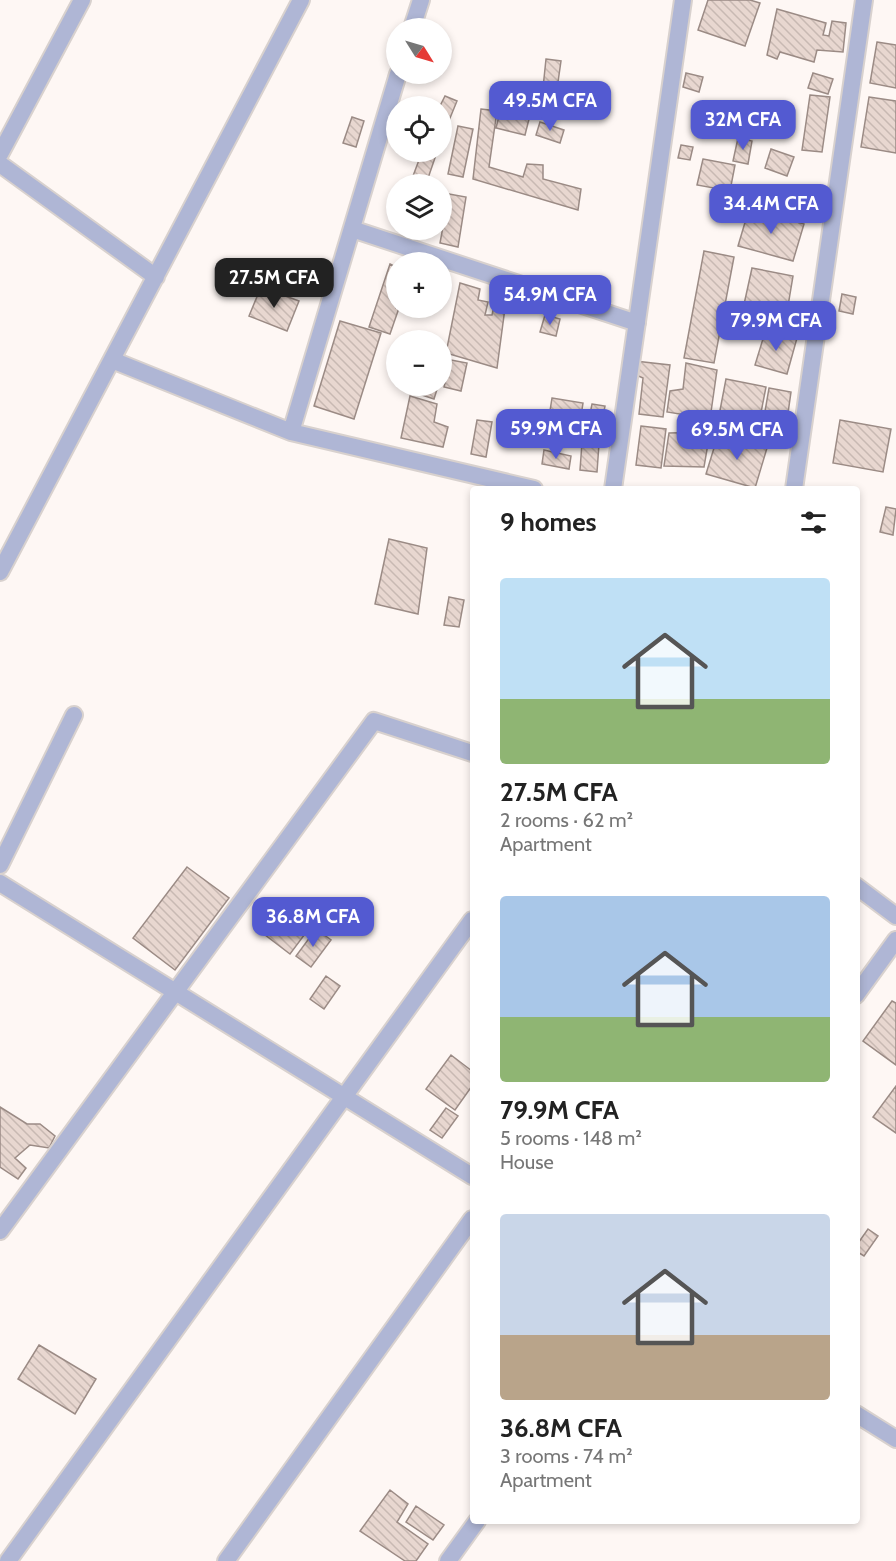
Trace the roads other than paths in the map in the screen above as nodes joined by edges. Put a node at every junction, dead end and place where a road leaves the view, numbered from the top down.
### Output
1 (81, 0) edge
2 (301, 0) edge
3 (420, 0) edge
4 (683, 0) edge
5 (864, 0) edge
6 (415, 18) edge
7 (396, 84) edge
8 (0, 154) edge
9 (0, 164) edge
10 (352, 229) junction
11 (156, 277) junction
12 (637, 323) junction
13 (112, 360) junction
14 (291, 432) junction
15 (521, 486) edge
16 (613, 486) edge
17 (794, 486) edge
18 (0, 572) edge
19 (74, 715) dead end
20 (470, 752) edge
21 (0, 865) edge
22 (0, 883) edge
23 (860, 889) edge
24 (896, 916) edge
25 (470, 923) edge
26 (896, 940) edge
27 (860, 990) edge
28 (176, 992) junction
29 (345, 1097) junction
30 (470, 1175) edge
31 (470, 1222) edge
32 (0, 1231) edge
33 (860, 1416) edge
34 (896, 1439) edge
35 (475, 1524) edge
36 (8, 1561) edge
37 (226, 1561) edge
38 (448, 1561) edge

1 - 8 street
2 - 11 street
3 - 6 street
4 - 12 street
5 - 17 street
7 - 10 street
9 - 11 street
10 - 12 street
10 - 14 street
11 - 13 street
12 - 16 street
13 - 14 street
13 - 18 street
14 - 15 street
19 - 21 street
20 - 28 street
22 - 28 street
23 - 24 street
25 - 29 street
26 - 27 street
28 - 29 street
28 - 32 street
29 - 30 street
29 - 36 street
31 - 37 street
33 - 34 street
35 - 38 street

